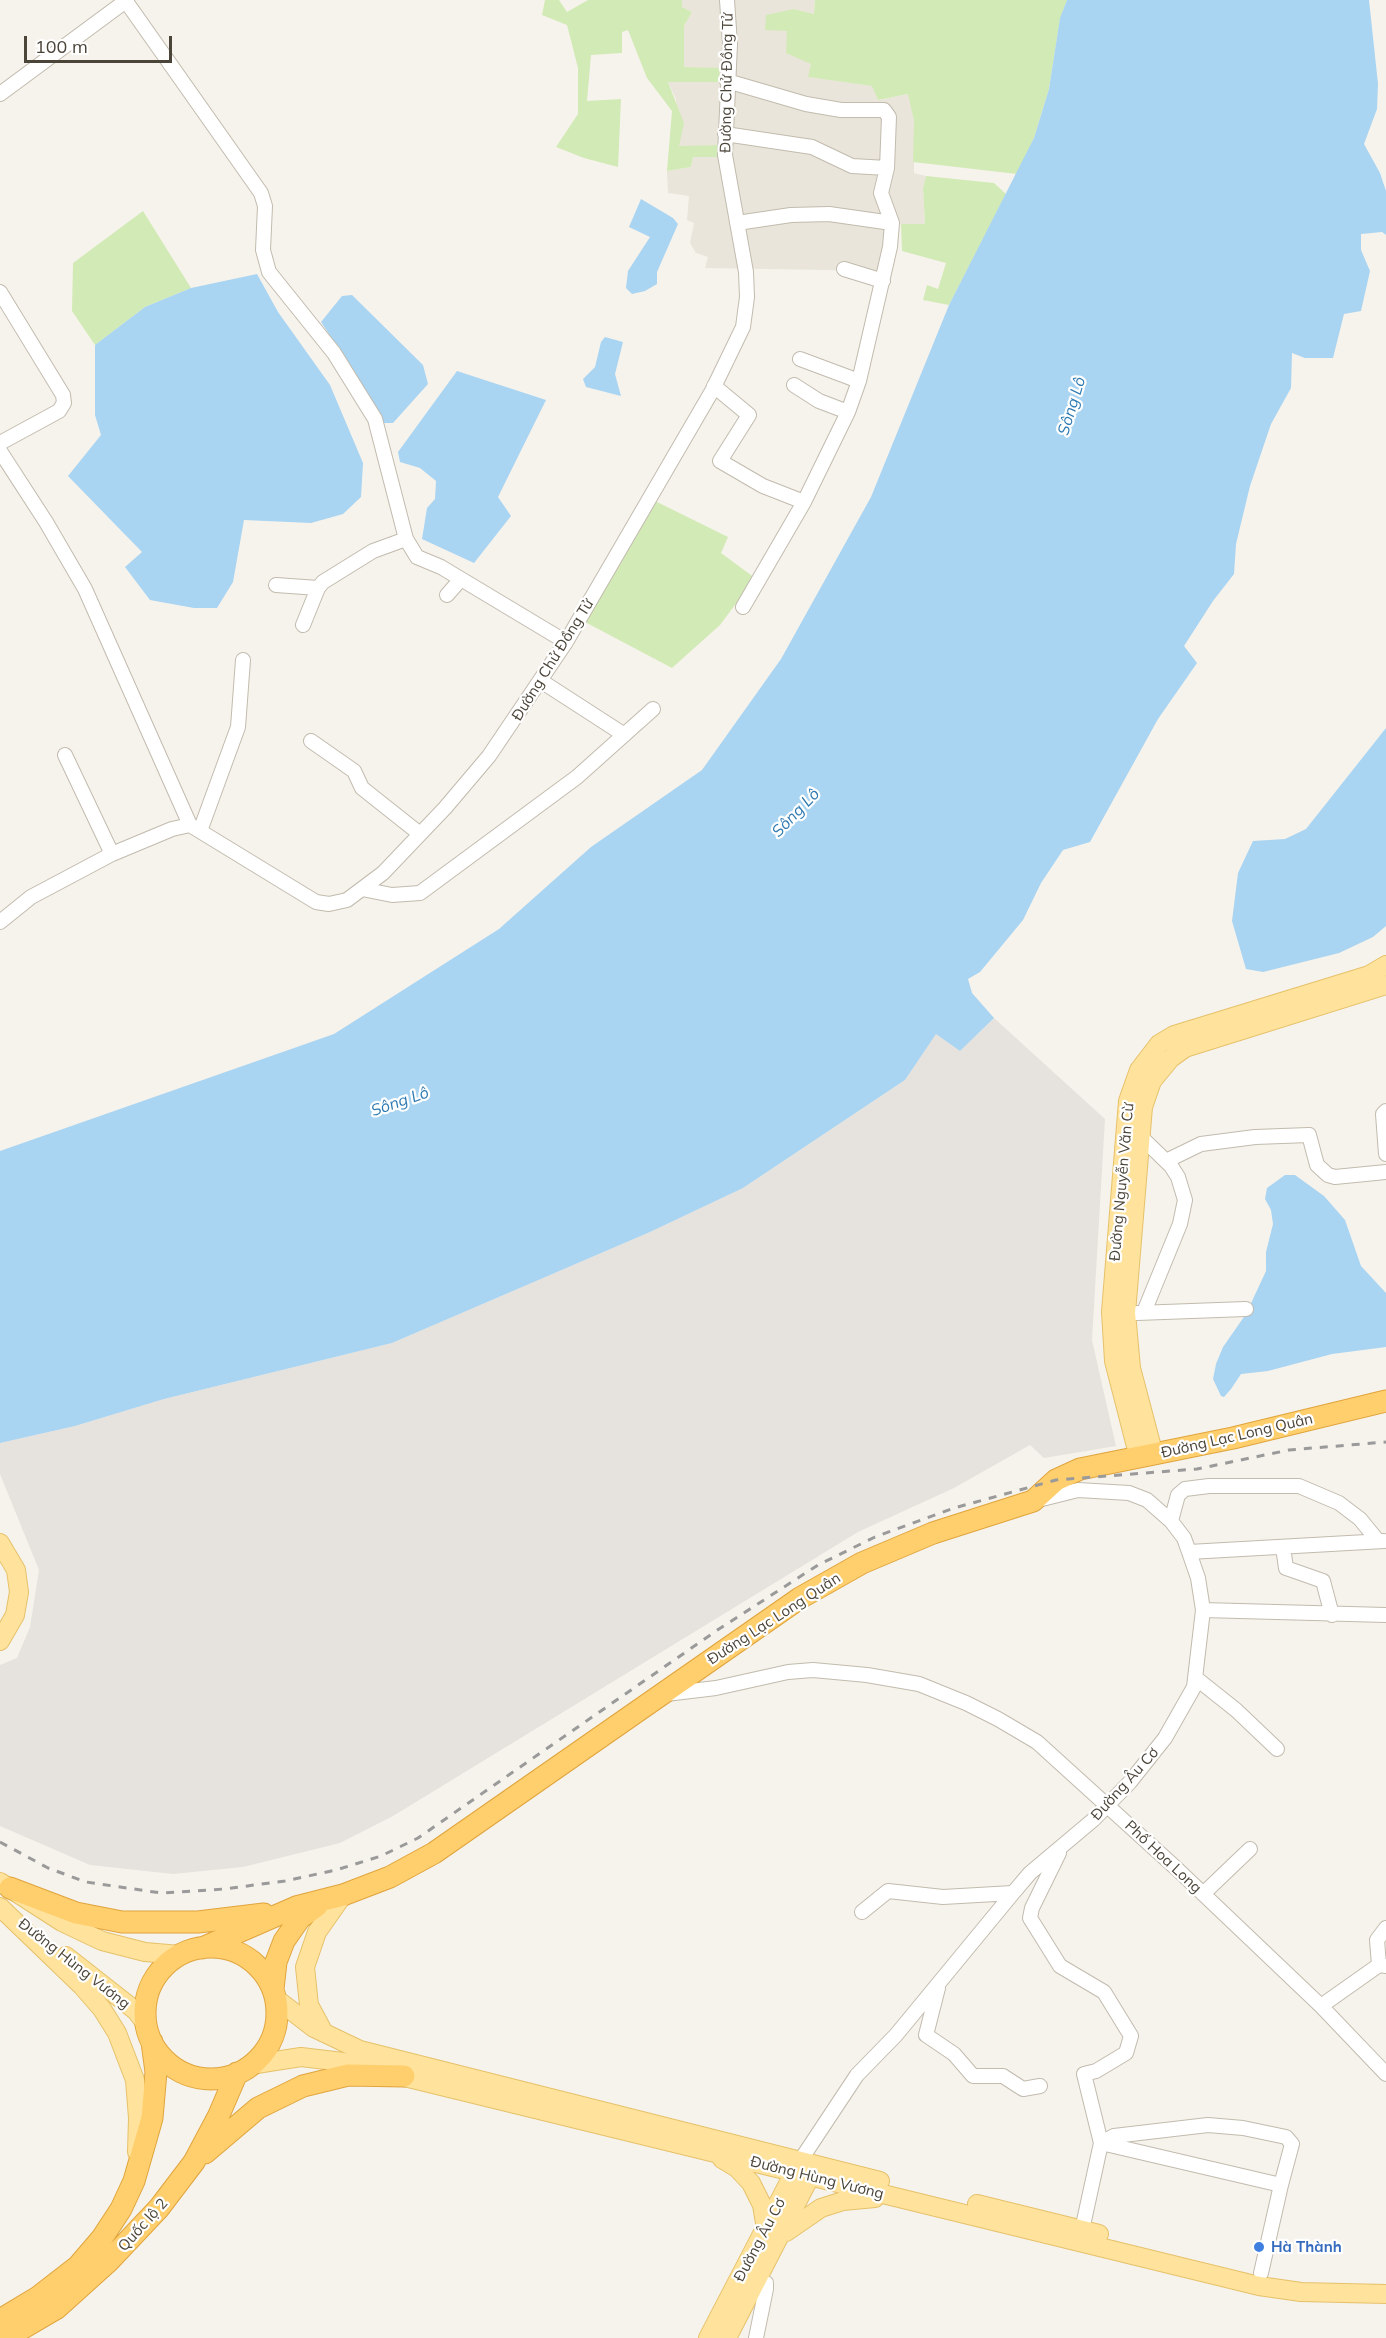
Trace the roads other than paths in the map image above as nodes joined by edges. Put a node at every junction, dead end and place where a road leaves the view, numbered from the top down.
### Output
1 (126, 0) edge
2 (727, 0) edge
3 (727, 81) junction
4 (0, 94) edge
5 (725, 134) junction
6 (887, 168) junction
7 (737, 223) junction
8 (892, 223) junction
9 (844, 269) dead end
10 (883, 281) junction
11 (0, 292) edge
12 (800, 359) dead end
13 (859, 381) junction
14 (794, 385) dead end
15 (714, 386) junction
16 (848, 412) junction
17 (0, 443) edge
18 (0, 451) edge
19 (804, 502) junction
20 (406, 540) junction
21 (461, 579) junction
22 (276, 585) dead end
23 (318, 588) junction
24 (447, 595) dead end
25 (743, 607) dead end
26 (303, 625) dead end
27 (566, 642) junction
28 (243, 660) dead end
29 (542, 681) junction
30 (652, 709) dead end
31 (623, 734) junction
32 (311, 741) dead end
33 (65, 755) dead end
34 (195, 828) junction
35 (420, 834) junction
36 (112, 854) junction
37 (362, 889) junction
38 (0, 922) edge
39 (1386, 965) edge
40 (1386, 985) edge
41 (1386, 1111) edge
42 (1140, 1136) junction
43 (1385, 1139) edge
44 (1386, 1154) edge
45 (1166, 1161) junction
46 (1386, 1172) edge
47 (1124, 1231) junction
48 (1246, 1309) dead end
49 (1135, 1313) junction
50 (1386, 1401) edge
51 (1146, 1456) junction
52 (1033, 1501) junction
53 (1172, 1521) junction
54 (1382, 1541) edge
55 (0, 1543) edge
56 (1283, 1547) junction
57 (1189, 1552) junction
58 (1203, 1610) junction
59 (1332, 1615) junction
60 (1386, 1615) edge
61 (0, 1641) edge
62 (1197, 1679) junction
63 (661, 1695) junction
64 (1277, 1749) dead end
65 (1108, 1806) junction
66 (1063, 1845) junction
67 (1250, 1849) dead end
68 (1012, 1893) junction
69 (1203, 1894) junction
70 (343, 1895) junction
71 (2, 1896) edge
72 (297, 1907) junction
73 (862, 1912) dead end
74 (1386, 1928) edge
75 (202, 1948) junction
76 (180, 1955) junction
77 (1382, 1965) edge
78 (941, 1981) junction
79 (274, 1993) junction
80 (1321, 2006) junction
81 (149, 2033) junction
82 (325, 2035) junction
83 (244, 2069) junction
84 (1386, 2074) edge
85 (404, 2076) junction
86 (1040, 2086) dead end
87 (1101, 2143) junction
88 (693, 2146) junction
89 (805, 2170) junction
90 (134, 2181) junction
91 (180, 2184) junction
92 (1281, 2185) junction
93 (898, 2198) junction
94 (1082, 2230) junction
95 (774, 2232) junction
96 (1261, 2273) junction
97 (758, 2280) junction
98 (1386, 2281) edge
99 (1386, 2294) edge
100 (0, 2320) edge
101 (6, 2338) edge
102 (708, 2338) edge
103 (728, 2338) edge
104 (756, 2338) edge

1 - 4 street
1 - 20 street
2 - 3 street, Đường Chử Đồng Tử
3 - 5 street, Đường Chử Đồng Tử
3 - 6 street
5 - 6 street
5 - 7 street, Đường Chử Đồng Tử
6 - 8 street
7 - 8 street
7 - 15 street, Đường Chử Đồng Tử
8 - 10 street
9 - 10 street
10 - 13 street
11 - 17 street
12 - 13 street
13 - 16 street
14 - 16 street
15 - 19 street
15 - 27 street, Đường Chử Đồng Tử
16 - 19 street
18 - 34 street
19 - 25 street
20 - 21 street
20 - 23 street
21 - 24 street
21 - 27 street
22 - 23 street
23 - 26 street
27 - 29 street, Đường Chử Đồng Tử
28 - 34 street
29 - 31 street
29 - 35 street, Đường Chử Đồng Tử
30 - 31 street
31 - 37 street
32 - 35 street
33 - 36 street
34 - 36 street
34 - 37 street, Đường Chử Đồng Tử
35 - 37 street, Đường Chử Đồng Tử
36 - 38 street
39 - 47 main road, Đường Nguyễn Văn Cừ
40 - 42 main road, Đường Nguyễn Văn Cừ
41 - 43 street
42 - 45 street
42 - 47 main road, Đường Nguyễn Văn Cừ
43 - 44 street
45 - 46 street
45 - 49 street
47 - 49 main road, Đường Nguyễn Văn Cừ
47 - 51 main road, Đường Nguyễn Văn Cừ
48 - 49 street
49 - 51 main road, Đường Nguyễn Văn Cừ
50 - 51 highway, Đường Lạc Long Quân
51 - 52 highway, Đường Lạc Long Quân
52 - 53 street, Đường Âu Cơ
52 - 63 highway, Đường Lạc Long Quân
53 - 54 street
53 - 57 street, Đường Âu Cơ
54 - 56 street
55 - 61 main road
56 - 57 street
56 - 59 street
57 - 58 street, Đường Âu Cơ
58 - 59 street
58 - 62 street, Đường Âu Cơ
59 - 60 street
62 - 64 street
62 - 65 street, Đường Âu Cơ
63 - 65 street, Phố Hoa Long
63 - 70 highway, Đường Lạc Long Quân
65 - 66 street, Đường Âu Cơ
65 - 69 street, Phố Hoa Long
66 - 68 street, Đường Âu Cơ
66 - 87 street
67 - 69 street
68 - 73 street
68 - 78 street, Đường Âu Cơ
69 - 80 street, Phố Hoa Long
70 - 72 highway, Đường Lạc Long Quân
70 - 79 highway, Đường Lạc Long Quân
70 - 82 main road
71 - 72 highway
71 - 76 main road, Đường Hùng Vương
71 - 81 main road, Đường Hùng Vương
71 - 90 main road
72 - 75 highway, Đường Lạc Long Quân
74 - 77 street
75 - 76 highway, Quốc lộ 2
75 - 79 highway, Quốc lộ 2
76 - 81 highway, Quốc lộ 2
77 - 80 street
78 - 86 street
78 - 89 street, Đường Âu Cơ
79 - 82 main road, Đường Hùng Vương
79 - 83 highway, Quốc lộ 2
80 - 84 street, Phố Hoa Long
81 - 83 highway
81 - 90 highway, Quốc lộ 2
82 - 89 main road, Đường Hùng Vương
83 - 85 main road, Đường Hùng Vương
83 - 91 highway, Quốc lộ 2
85 - 88 main road, Đường Hùng Vương
85 - 91 highway
87 - 92 street
87 - 92 street
87 - 94 street
88 - 89 main road, Đường Hùng Vương
88 - 95 main road
89 - 93 main road, Đường Hùng Vương
89 - 94 main road, Đường Hùng Vương
89 - 95 main road, Đường Âu Cơ
90 - 100 highway, Quốc lộ 2
91 - 101 highway, Quốc lộ 2
92 - 96 street
93 - 95 main road
93 - 99 main road, Đường Hùng Vương
94 - 96 main road, Đường Hùng Vương
95 - 97 main road, Đường Âu Cơ
95 - 102 main road, Đường Âu Cơ
96 - 98 main road, Đường Hùng Vương
97 - 103 main road, Đường Âu Cơ
97 - 104 street

